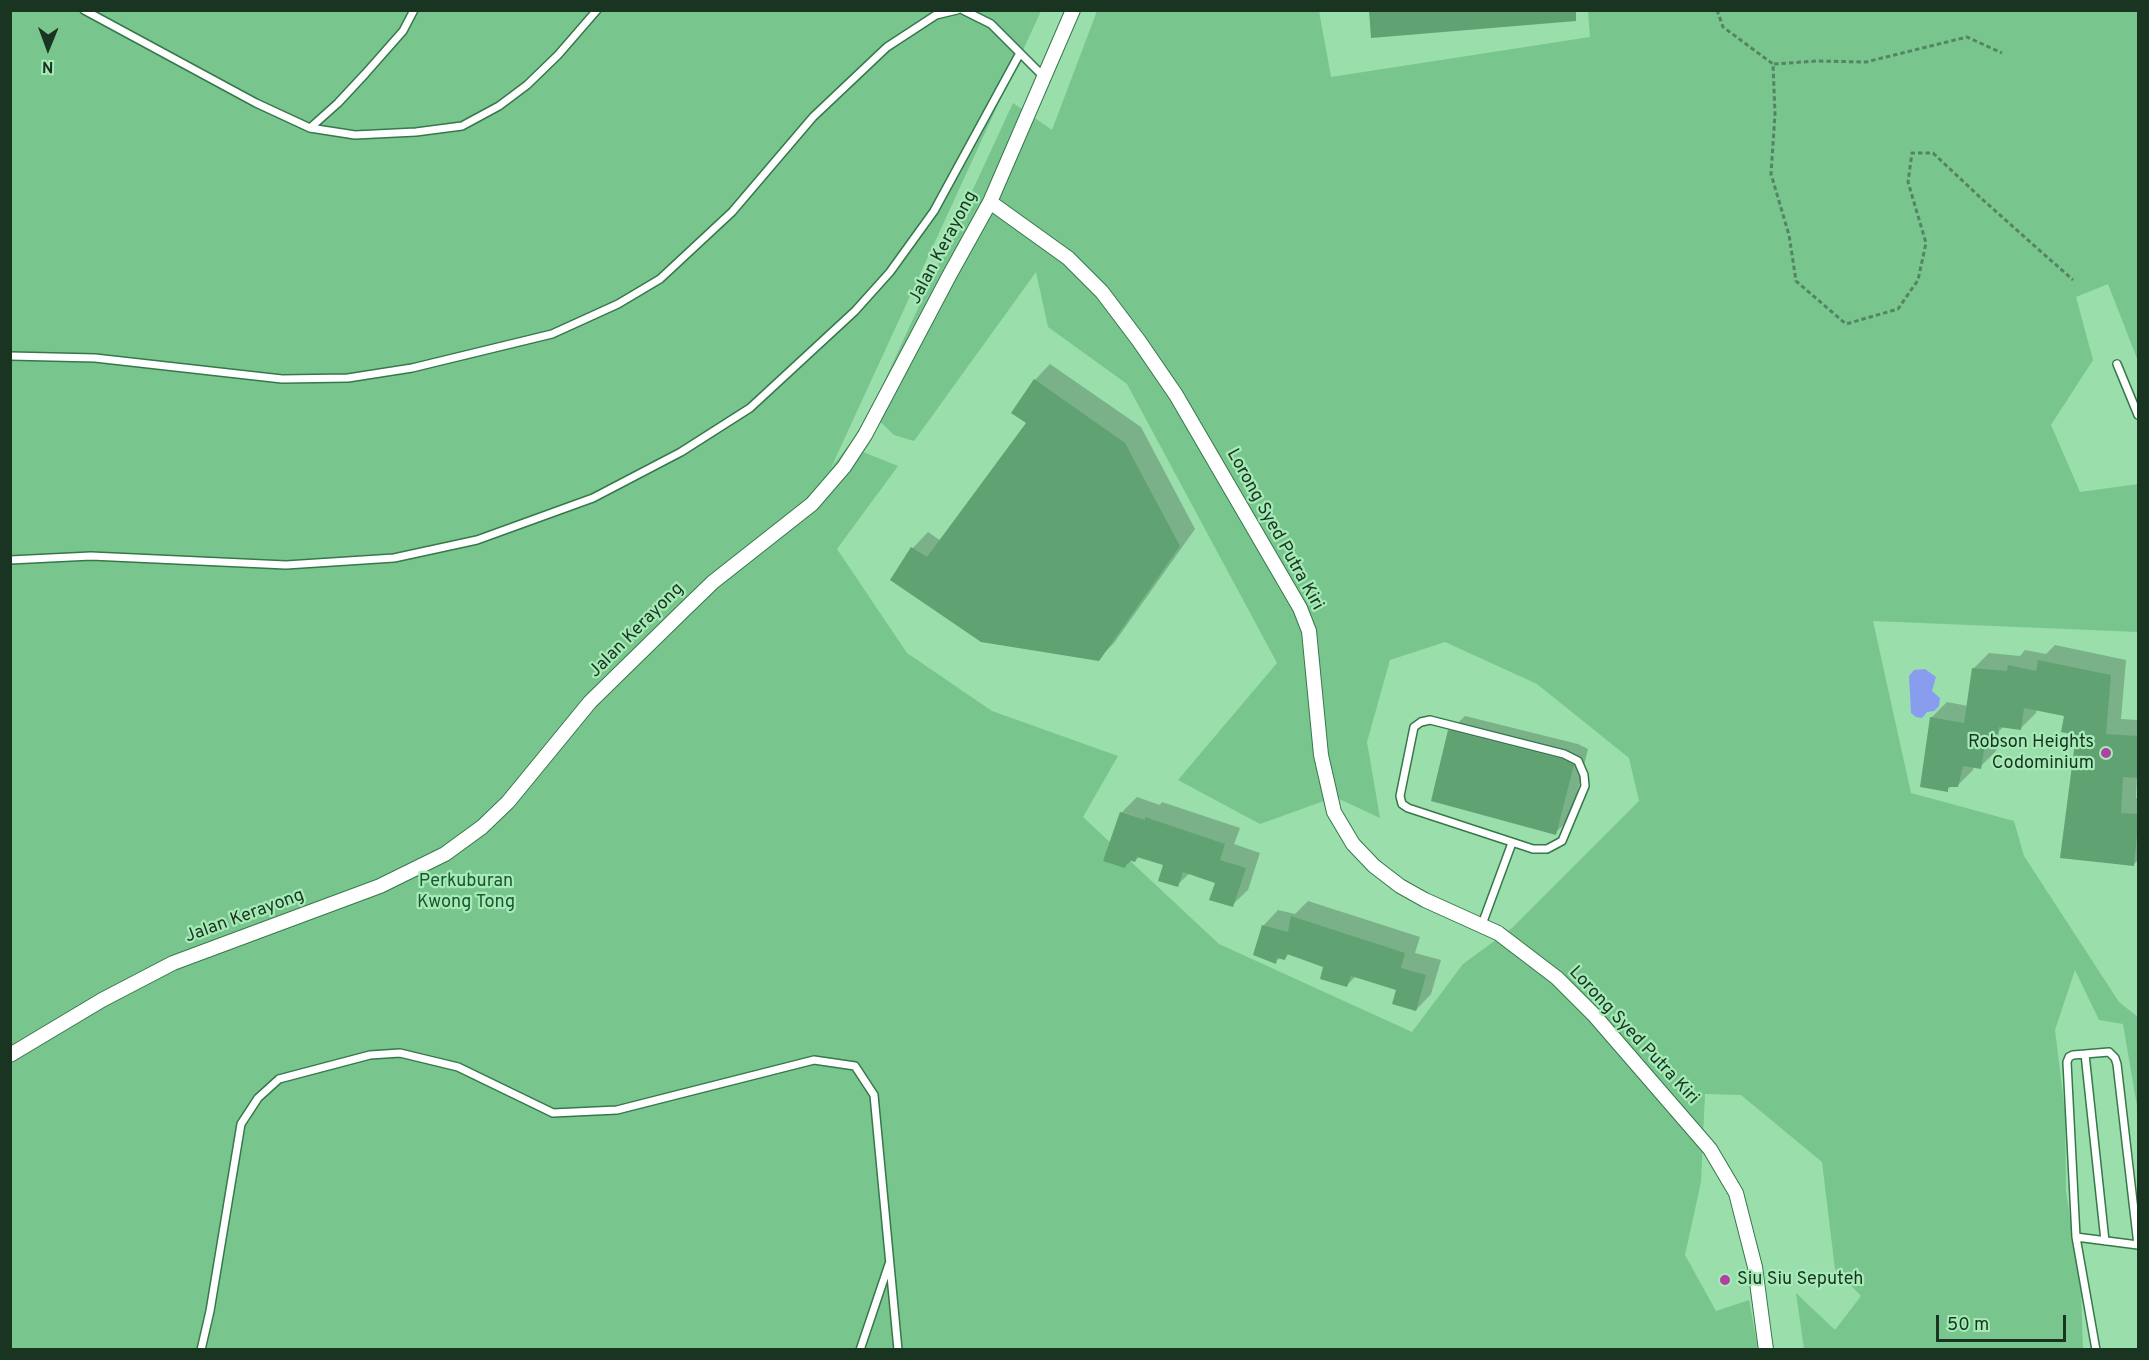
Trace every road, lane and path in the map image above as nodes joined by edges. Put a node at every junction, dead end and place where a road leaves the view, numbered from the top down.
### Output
1 (84, 10) edge
2 (414, 10) edge
3 (597, 10) edge
4 (957, 10) edge
5 (963, 10) edge
6 (1073, 10) edge
7 (1717, 10) edge
8 (1020, 53) junction
9 (2002, 53) dead end
10 (1773, 64) junction
11 (1044, 77) junction
12 (310, 128) junction
13 (990, 202) junction
14 (2073, 280) dead end
15 (10, 356) edge
16 (2117, 364) dead end
17 (2139, 415) edge
18 (10, 560) edge
19 (1512, 843) junction
20 (1481, 927) junction
21 (2085, 1054) junction
22 (10, 1055) edge
23 (2076, 1237) junction
24 (2105, 1241) junction
25 (2138, 1245) edge
26 (2139, 1251) edge
27 (891, 1259) junction
28 (201, 1350) edge
29 (860, 1350) edge
30 (898, 1350) edge
31 (1766, 1350) edge
32 (2096, 1350) edge

1 - 12 lane
2 - 12 lane
3 - 12 lane
4 - 15 lane
5 - 8 lane
6 - 11 street, Jalan Kerayong
7 - 10 path
8 - 11 lane
8 - 18 lane
9 - 10 path
10 - 14 path
11 - 13 street, Jalan Kerayong
13 - 20 street, Lorong Syed Putra Kiri
13 - 22 street, Jalan Kerayong
16 - 17 lane
19 - 19 lane
19 - 20 lane
20 - 31 street, Lorong Syed Putra Kiri
21 - 23 lane
21 - 24 lane
21 - 25 lane
23 - 24 lane
23 - 32 lane
24 - 25 lane
25 - 26 lane
27 - 28 lane
27 - 29 lane
27 - 30 lane

